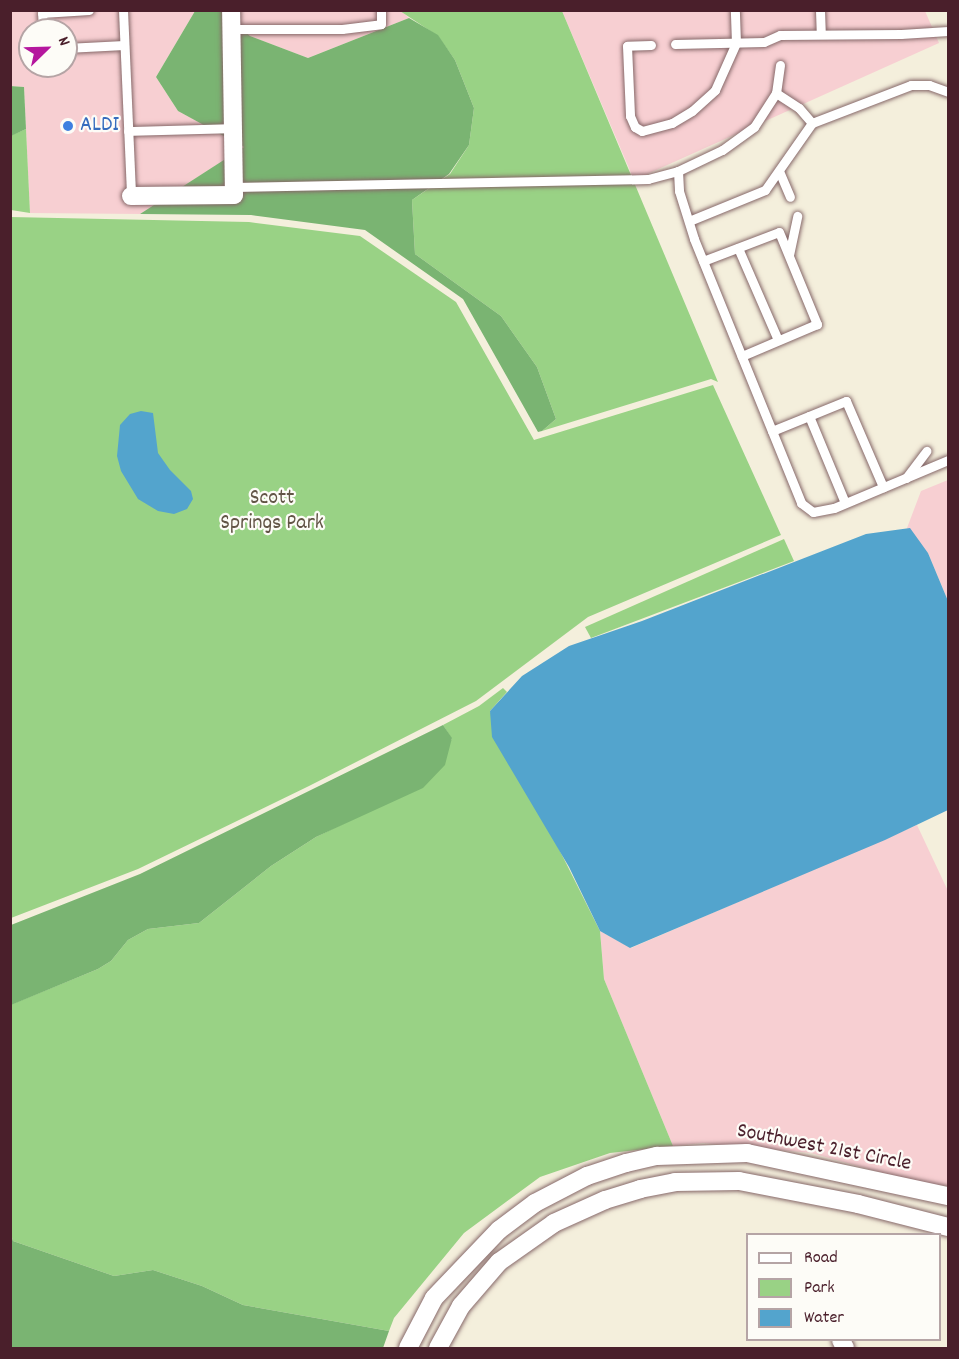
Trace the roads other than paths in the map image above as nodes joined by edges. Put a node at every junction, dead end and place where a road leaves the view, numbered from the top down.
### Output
1 (88, 10) edge
2 (123, 10) edge
3 (381, 10) edge
4 (735, 10) edge
5 (820, 10) edge
6 (42, 18) edge
7 (231, 20) edge
8 (948, 31) edge
9 (821, 34) junction
10 (736, 43) junction
11 (675, 44) dead end
12 (124, 45) junction
13 (651, 45) dead end
14 (78, 47) edge
15 (780, 65) dead end
16 (948, 92) edge
17 (776, 93) junction
18 (812, 123) junction
19 (233, 128) junction
20 (128, 131) junction
21 (678, 171) junction
22 (779, 171) junction
23 (234, 187) junction
24 (131, 196) joint
25 (790, 197) dead end
26 (797, 216) dead end
27 (689, 221) junction
28 (738, 248) junction
29 (789, 256) junction
30 (704, 261) junction
31 (778, 340) junction
32 (742, 356) junction
33 (809, 416) junction
34 (772, 431) junction
35 (926, 451) dead end
36 (948, 460) edge
37 (906, 478) junction
38 (883, 488) junction
39 (845, 504) junction
40 (948, 1196) edge
41 (506, 1225) junction
42 (948, 1227) edge
43 (521, 1245) junction
44 (408, 1348) edge
45 (438, 1348) edge

1 - 6 lane
2 - 12 lane
3 - 7 lane
4 - 10 lane
5 - 9 lane
7 - 19 street
8 - 9 lane
9 - 10 lane
10 - 11 lane
10 - 13 lane
12 - 14 lane
12 - 20 lane
15 - 17 lane
16 - 18 lane
17 - 18 lane
17 - 21 lane
18 - 22 lane
19 - 20 lane
19 - 23 street
20 - 24 lane
21 - 23 lane
21 - 27 lane
22 - 25 lane
22 - 27 lane
23 - 24 street
26 - 29 lane
27 - 30 lane
28 - 29 lane
28 - 30 lane
28 - 31 lane
29 - 31 lane
30 - 32 lane
31 - 32 lane
32 - 34 lane
33 - 34 lane
33 - 38 lane
33 - 39 lane
34 - 39 lane
35 - 37 lane
36 - 37 lane
37 - 38 lane
38 - 39 lane
40 - 41 street, Southwest 21st Circle
41 - 43 street
41 - 44 street, Southwest 21st Circle
42 - 43 street
43 - 45 street

